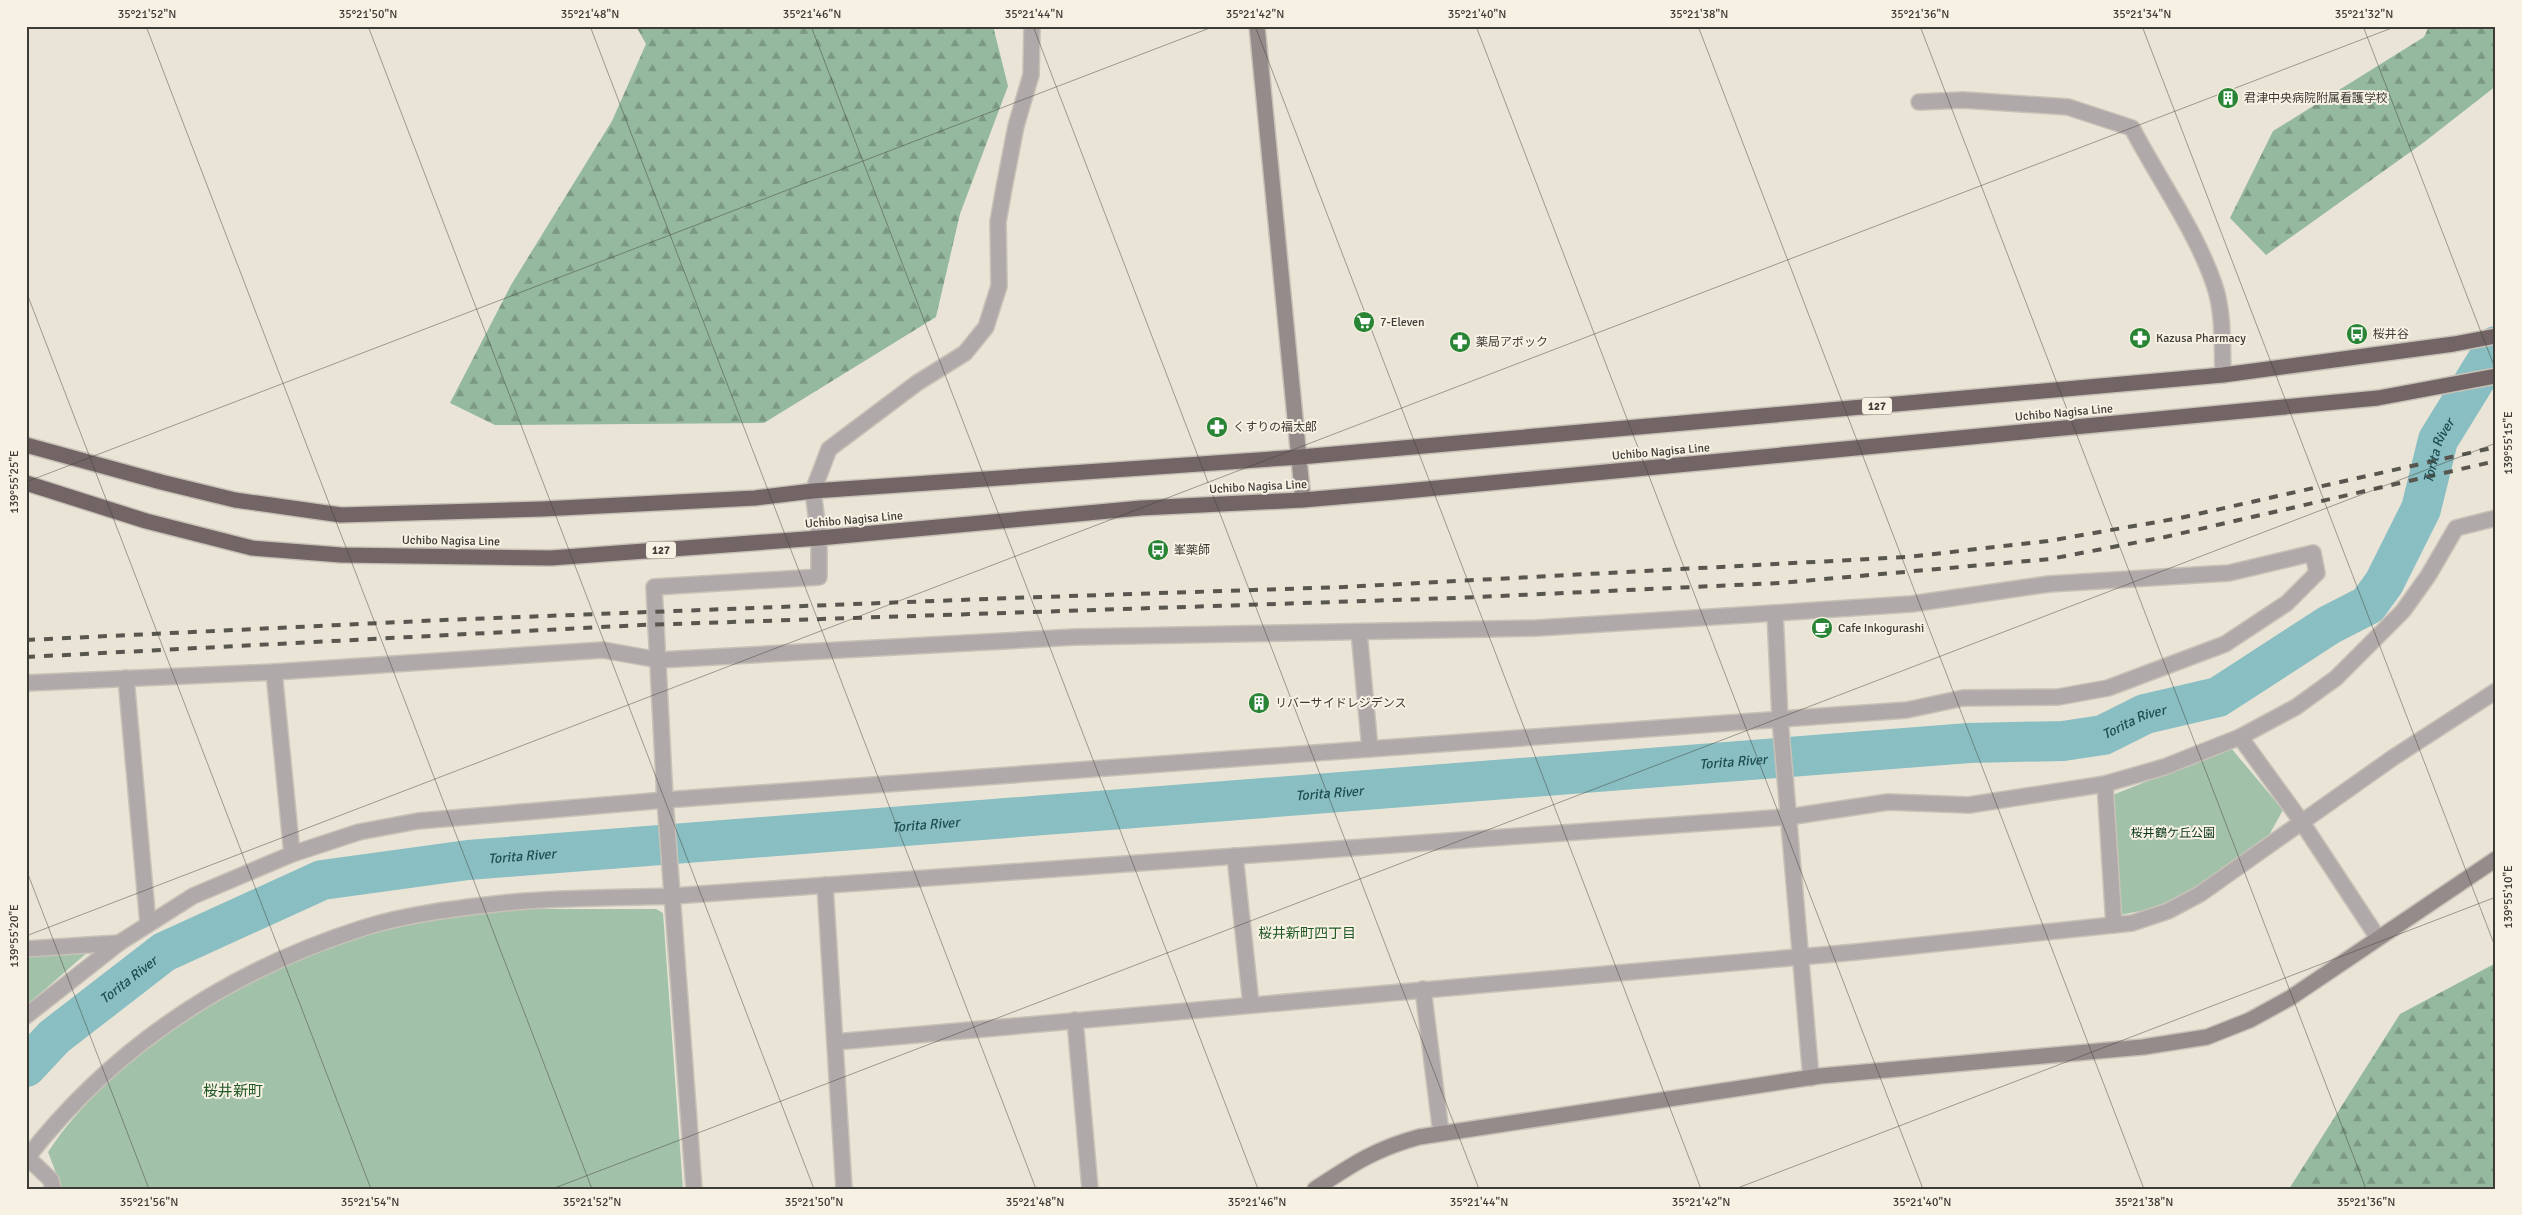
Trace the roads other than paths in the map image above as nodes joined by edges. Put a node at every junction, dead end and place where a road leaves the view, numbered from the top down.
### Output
1 (1032, 26) edge
2 (1257, 26) edge
3 (1919, 102) dead end
4 (2496, 336) edge
5 (2223, 375) junction
6 (2496, 376) edge
7 (26, 445) edge
8 (1300, 457) junction
9 (26, 483) edge
10 (813, 491) junction
11 (1303, 500) junction
12 (2496, 518) edge
13 (819, 538) junction
14 (1775, 613) junction
15 (1358, 632) junction
16 (659, 660) junction
17 (274, 672) junction
18 (126, 678) junction
19 (26, 683) edge
20 (2496, 691) edge
21 (1780, 724) junction
22 (2240, 738) junction
23 (1370, 748) junction
24 (2105, 784) junction
25 (665, 800) junction
26 (1787, 811) junction
27 (2301, 821) junction
28 (292, 854) junction
29 (1235, 856) junction
30 (2496, 859) edge
31 (825, 885) junction
32 (673, 896) junction
33 (148, 924) junction
34 (2114, 925) junction
35 (2378, 938) junction
36 (119, 943) junction
37 (26, 949) edge
38 (1801, 957) junction
39 (1423, 989) junction
40 (1251, 1004) junction
41 (26, 1016) edge
42 (1075, 1020) junction
43 (835, 1042) junction
44 (1811, 1078) junction
45 (1441, 1133) junction
46 (27, 1158) edge
47 (53, 1189) edge
48 (694, 1189) edge
49 (844, 1189) edge
50 (1090, 1189) edge
51 (1315, 1189) edge

1 - 10 street
2 - 8 street
3 - 5 street
4 - 5 highway, Uchibo Nagisa Line / 127
5 - 8 highway, Uchibo Nagisa Line / 127
6 - 11 highway, Uchibo Nagisa Line / 127
7 - 10 highway, Uchibo Nagisa Line / 127
8 - 10 highway, Uchibo Nagisa Line / 127
8 - 11 street
9 - 13 highway, Uchibo Nagisa Line / 127
10 - 13 street
11 - 13 highway, Uchibo Nagisa Line / 127
12 - 22 street
13 - 16 street
14 - 15 street
14 - 21 street
14 - 21 street
15 - 16 street
15 - 23 street
16 - 17 street
16 - 25 street
17 - 18 street
17 - 28 street
18 - 19 street
18 - 33 street
20 - 27 street
21 - 23 street
21 - 26 street
22 - 24 street
22 - 27 street
23 - 25 street
24 - 26 street
24 - 34 street
25 - 28 street
25 - 32 street
26 - 29 street
26 - 38 street
27 - 34 street
27 - 35 street
28 - 33 street
29 - 31 street
29 - 40 street
30 - 35 street
31 - 32 street
31 - 43 street
32 - 46 street
32 - 48 street
33 - 36 street
34 - 38 street
35 - 44 street
36 - 37 street
36 - 41 street
38 - 39 street
38 - 44 street
39 - 40 street
39 - 45 street
40 - 42 street
42 - 43 street
42 - 50 street
43 - 49 street
44 - 45 street
45 - 51 street
46 - 47 street

